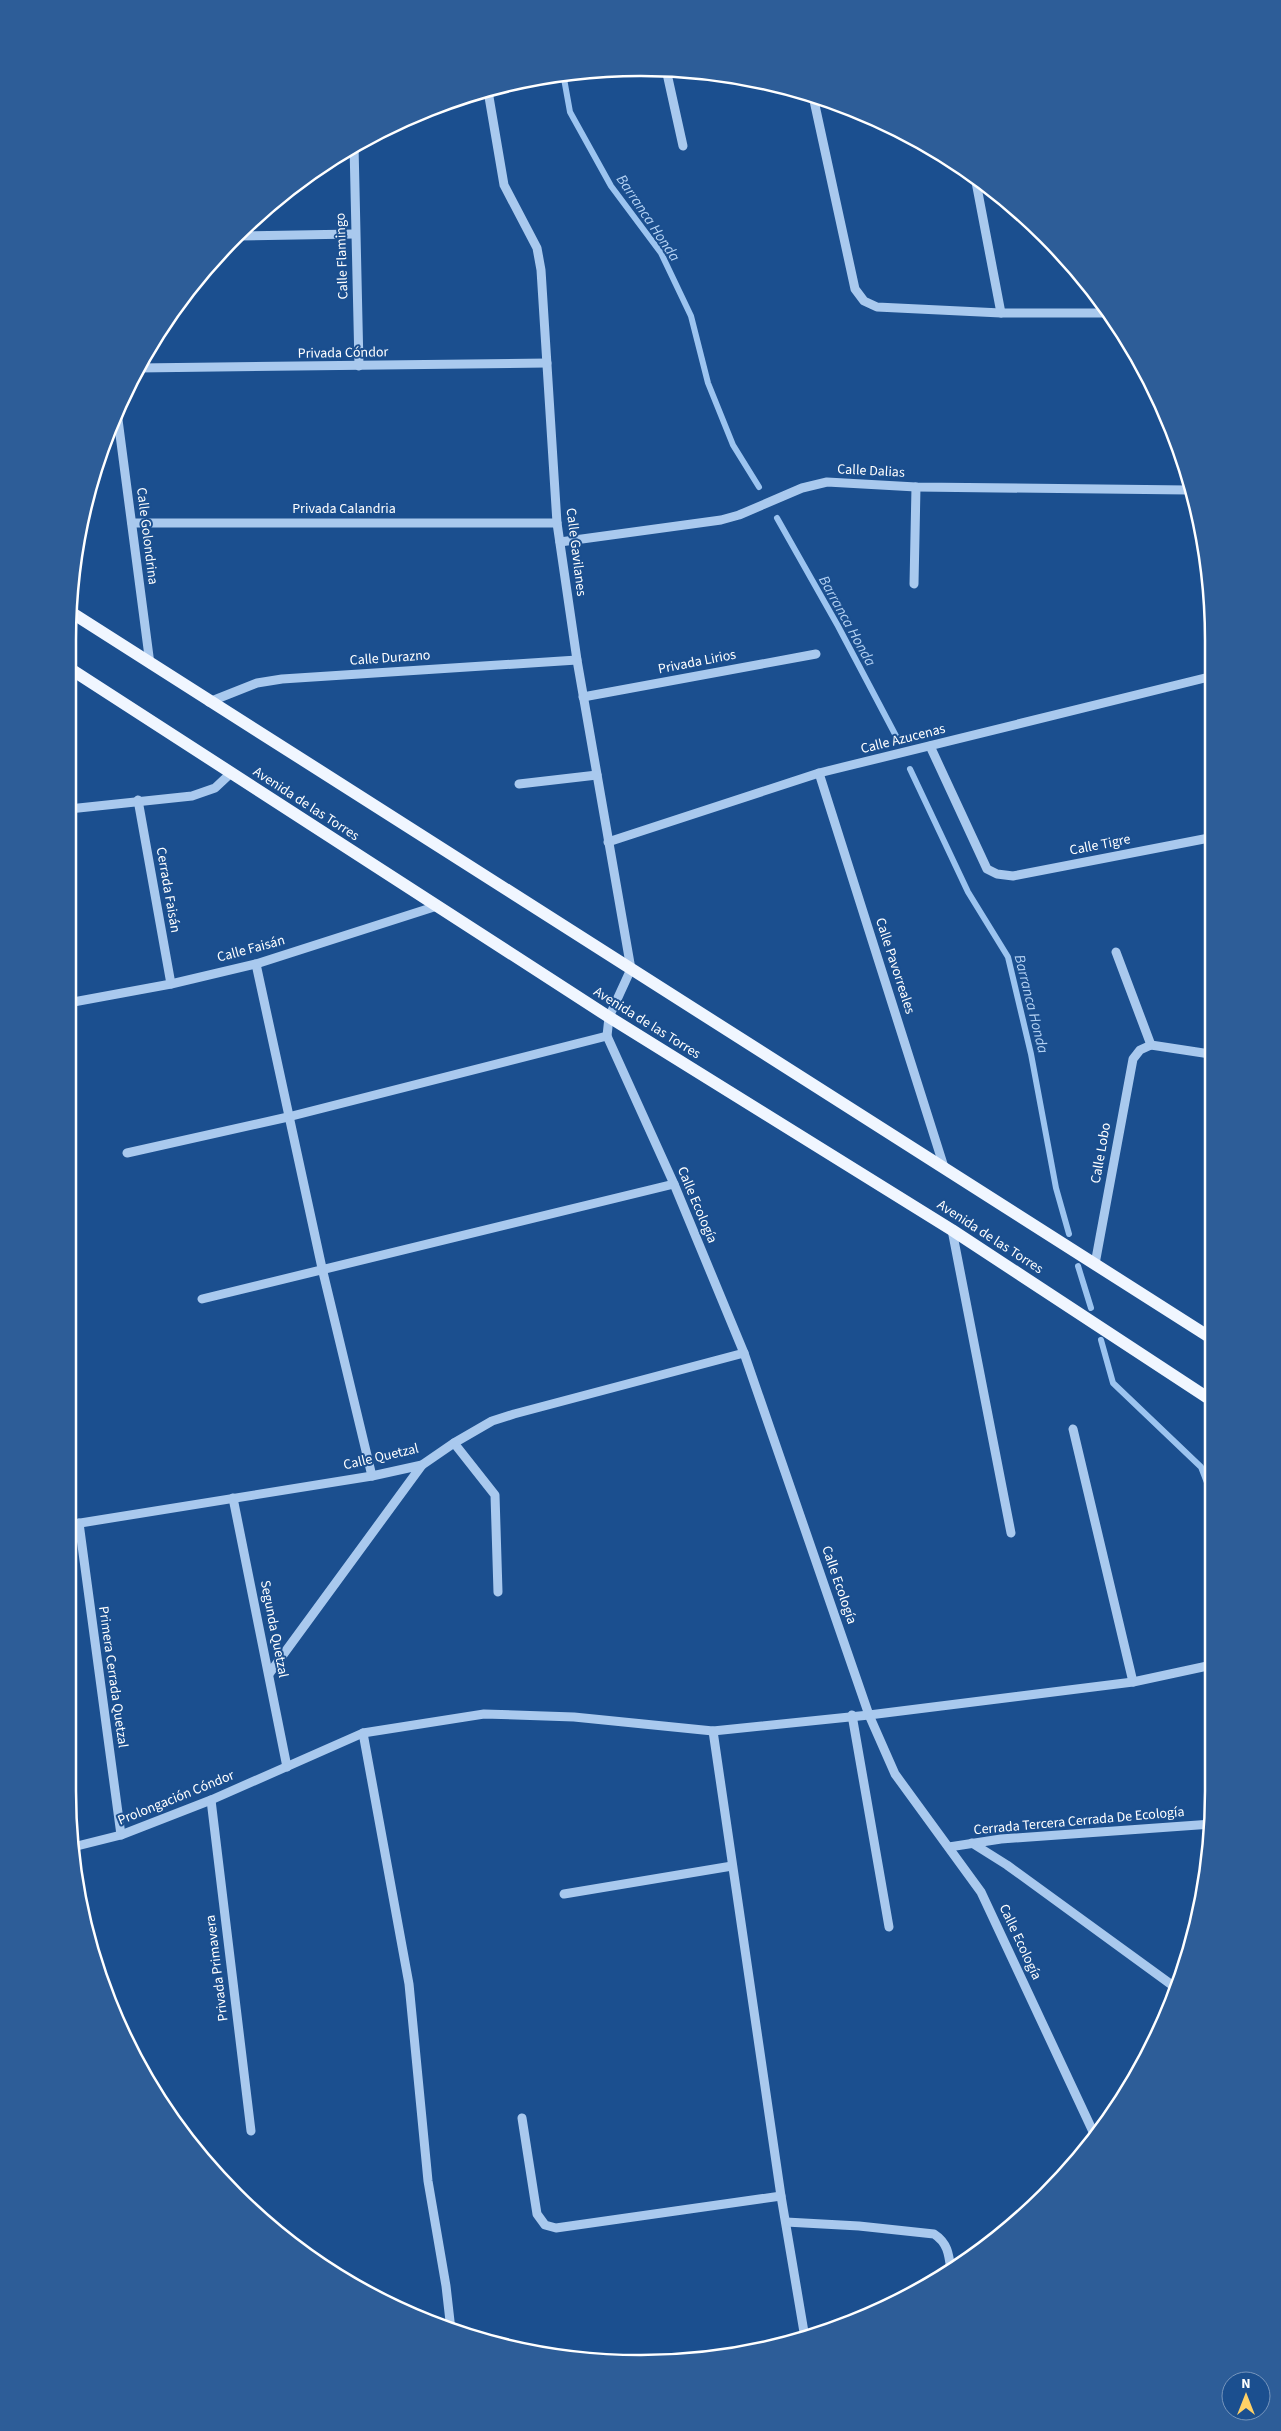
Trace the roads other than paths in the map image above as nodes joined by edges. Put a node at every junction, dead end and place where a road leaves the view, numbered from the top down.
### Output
1 (668, 77) edge
2 (489, 97) edge
3 (815, 104) edge
4 (683, 146) dead end
5 (354, 154) edge
6 (977, 188) edge
7 (354, 234) junction
8 (248, 236) edge
9 (1100, 313) edge
10 (1002, 314) junction
11 (547, 363) junction
12 (359, 366) junction
13 (147, 368) edge
14 (119, 425) edge
15 (916, 487) junction
16 (1185, 490) edge
17 (132, 523) junction
18 (557, 523) junction
19 (560, 542) junction
20 (914, 584) dead end
21 (77, 616) edge
22 (816, 654) dead end
23 (577, 660) junction
24 (150, 664) junction
25 (76, 672) edge
26 (1205, 678) edge
27 (583, 697) junction
28 (209, 702) junction
29 (930, 746) junction
30 (231, 772) junction
31 (819, 773) junction
32 (597, 775) junction
33 (519, 784) dead end
34 (138, 800) junction
35 (76, 808) edge
36 (1205, 839) edge
37 (608, 842) junction
38 (437, 906) junction
39 (1116, 952) dead end
40 (256, 964) junction
41 (631, 969) junction
42 (170, 984) junction
43 (76, 1002) edge
44 (609, 1017) junction
45 (607, 1036) junction
46 (1151, 1045) junction
47 (1205, 1053) edge
48 (288, 1117) junction
49 (127, 1153) dead end
50 (944, 1167) junction
51 (674, 1184) junction
52 (952, 1230) junction
53 (1095, 1264) junction
54 (322, 1268) junction
55 (202, 1299) dead end
56 (1205, 1334) edge
57 (744, 1353) junction
58 (1205, 1396) edge
59 (1073, 1429) dead end
60 (454, 1443) junction
61 (422, 1464) junction
62 (372, 1476) junction
63 (233, 1498) junction
64 (78, 1523) joint
65 (1011, 1533) dead end
66 (498, 1592) dead end
67 (1205, 1667) edge
68 (269, 1674) junction
69 (1133, 1682) junction
70 (852, 1716) junction
71 (869, 1716) junction
72 (712, 1731) junction
73 (363, 1734) junction
74 (287, 1766) junction
75 (211, 1800) junction
76 (1204, 1825) edge
77 (121, 1835) junction
78 (972, 1844) junction
79 (79, 1845) edge
80 (949, 1847) junction
81 (732, 1866) junction
82 (564, 1894) dead end
83 (889, 1926) dead end
84 (1170, 1984) edge
85 (522, 2118) dead end
86 (1092, 2129) edge
87 (251, 2131) dead end
88 (781, 2196) junction
89 (786, 2222) junction
90 (950, 2263) edge
91 (450, 2322) edge
92 (804, 2331) edge

1 - 4 street
2 - 11 street, Calle Gavilanes
3 - 10 street
5 - 7 street, Calle Flamingo
6 - 10 street
7 - 8 street
7 - 12 street, Calle Flamingo
9 - 10 street
11 - 12 street, Privada Cóndor
11 - 18 street, Calle Gavilanes
12 - 13 street, Privada Cóndor
14 - 17 street, Calle Golondrina
15 - 16 street, Calle Dalias
15 - 19 street, Calle Dalias
15 - 20 street
17 - 18 street, Privada Calandria
17 - 24 street, Calle Golondrina
18 - 19 street, Calle Gavilanes
19 - 23 street, Calle Gavilanes
21 - 24 main road
22 - 27 street, Privada Lirios
23 - 27 street, Calle Gavilanes
23 - 28 street, Calle Durazno
24 - 28 main road
25 - 30 main road, Avenida de las Torres
26 - 29 street, Calle Azucenas
27 - 32 street, Calle Gavilanes
28 - 41 main road
29 - 31 street, Calle Azucenas
29 - 36 street, Calle Tigre
30 - 34 street
30 - 38 main road, Avenida de las Torres
31 - 37 street, Calle Azucenas
31 - 50 street, Calle Pavorreales
32 - 33 street
32 - 37 street, Calle Gavilanes
34 - 35 street
34 - 42 street, Cerrada Faisán
37 - 41 street, Calle Gavilanes
38 - 40 street, Calle Faisán
38 - 44 main road, Avenida de las Torres
39 - 46 street
40 - 42 street, Calle Faisán
40 - 48 street
41 - 44 street
41 - 50 main road
42 - 43 street, Calle Faisán
44 - 45 street
44 - 52 main road, Avenida de las Torres
45 - 48 street
45 - 51 street, Calle Ecología
46 - 47 street
46 - 53 street, Calle Lobo
48 - 49 street
48 - 54 street
50 - 53 main road
51 - 54 street
51 - 57 street, Calle Ecología
52 - 58 main road, Avenida de las Torres
52 - 65 street
53 - 56 main road
54 - 55 street
54 - 62 street
57 - 60 street, Calle Quetzal
57 - 71 street, Calle Ecología
59 - 69 street
60 - 61 street, Calle Quetzal
60 - 66 street
61 - 62 street, Calle Quetzal
61 - 68 street
62 - 63 street, Calle Quetzal
63 - 64 street, Calle Quetzal
63 - 68 street, Segunda Quetzal
64 - 77 street, Primera Cerrada Quetzal
67 - 69 street, Prolongación Cóndor
68 - 74 street, Segunda Quetzal
69 - 71 street, Prolongación Cóndor
70 - 71 street, Prolongación Cóndor
70 - 72 street, Prolongación Cóndor
70 - 83 street
71 - 80 street, Calle Ecología
72 - 73 street, Prolongación Cóndor
72 - 81 street
73 - 74 street, Prolongación Cóndor
73 - 91 street
74 - 75 street, Prolongación Cóndor
75 - 77 street, Prolongación Cóndor
75 - 87 street, Privada Primavera
76 - 78 street, Cerrada Tercera Cerrada De Ecología
77 - 79 street, Prolongación Cóndor
78 - 80 street, Cerrada Tercera Cerrada De Ecología
78 - 84 street
80 - 86 street, Calle Ecología
81 - 82 street
81 - 88 street
85 - 88 street
88 - 89 street
89 - 90 street
89 - 92 street

